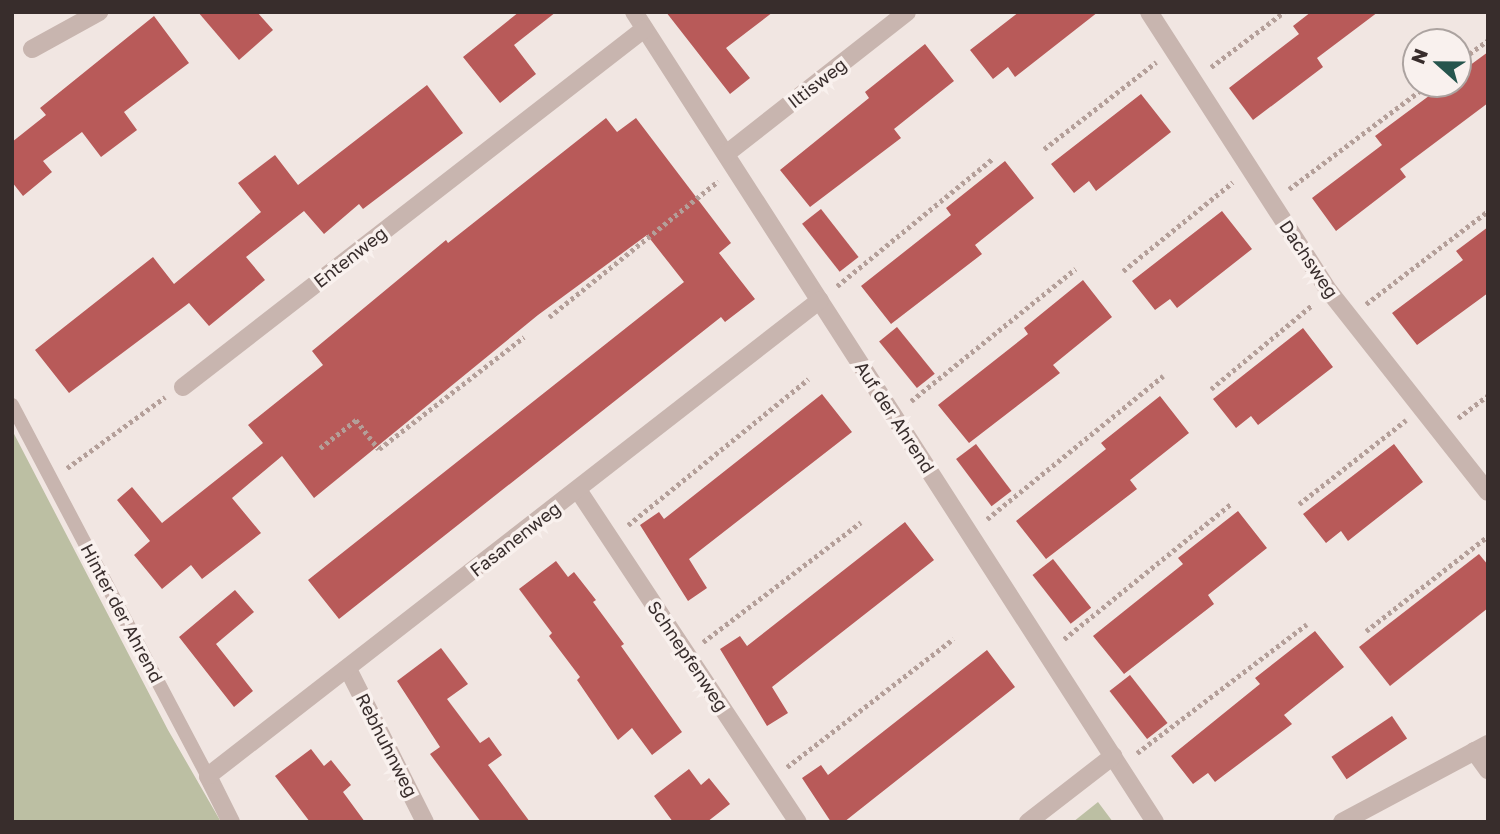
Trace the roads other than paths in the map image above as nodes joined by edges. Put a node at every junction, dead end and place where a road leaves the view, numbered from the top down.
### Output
1 (99, 12) edge
2 (634, 12) edge
3 (907, 12) edge
4 (1149, 12) edge
5 (644, 29) junction
6 (32, 49) dead end
7 (730, 160) junction
8 (820, 300) junction
9 (183, 387) road end
10 (12, 405) edge
11 (578, 490) junction
12 (1488, 492) edge
13 (348, 669) junction
14 (1481, 747) edge
15 (1116, 761) junction
16 (1488, 770) edge
17 (208, 776) junction
18 (232, 822) edge
19 (425, 822) edge
20 (798, 822) edge
21 (1028, 822) edge
22 (1155, 822) edge
23 (1342, 822) edge

1 - 6 street
2 - 5 street, Auf der Ahrend
3 - 7 street, Iltisweg
4 - 12 street, Dachsweg
5 - 7 street, Auf der Ahrend
5 - 9 street, Entenweg
7 - 8 street, Auf der Ahrend
8 - 11 street, Fasanenweg
8 - 15 street, Auf der Ahrend
10 - 17 lane, Hinter der Ahrend
11 - 13 street, Fasanenweg
11 - 20 street, Schnepfenweg
13 - 17 street, Fasanenweg
13 - 19 street, Rebhuhnweg
14 - 16 street
14 - 23 street
15 - 21 street
15 - 22 street, Auf der Ahrend
17 - 18 street, Hinter der Ahrend

